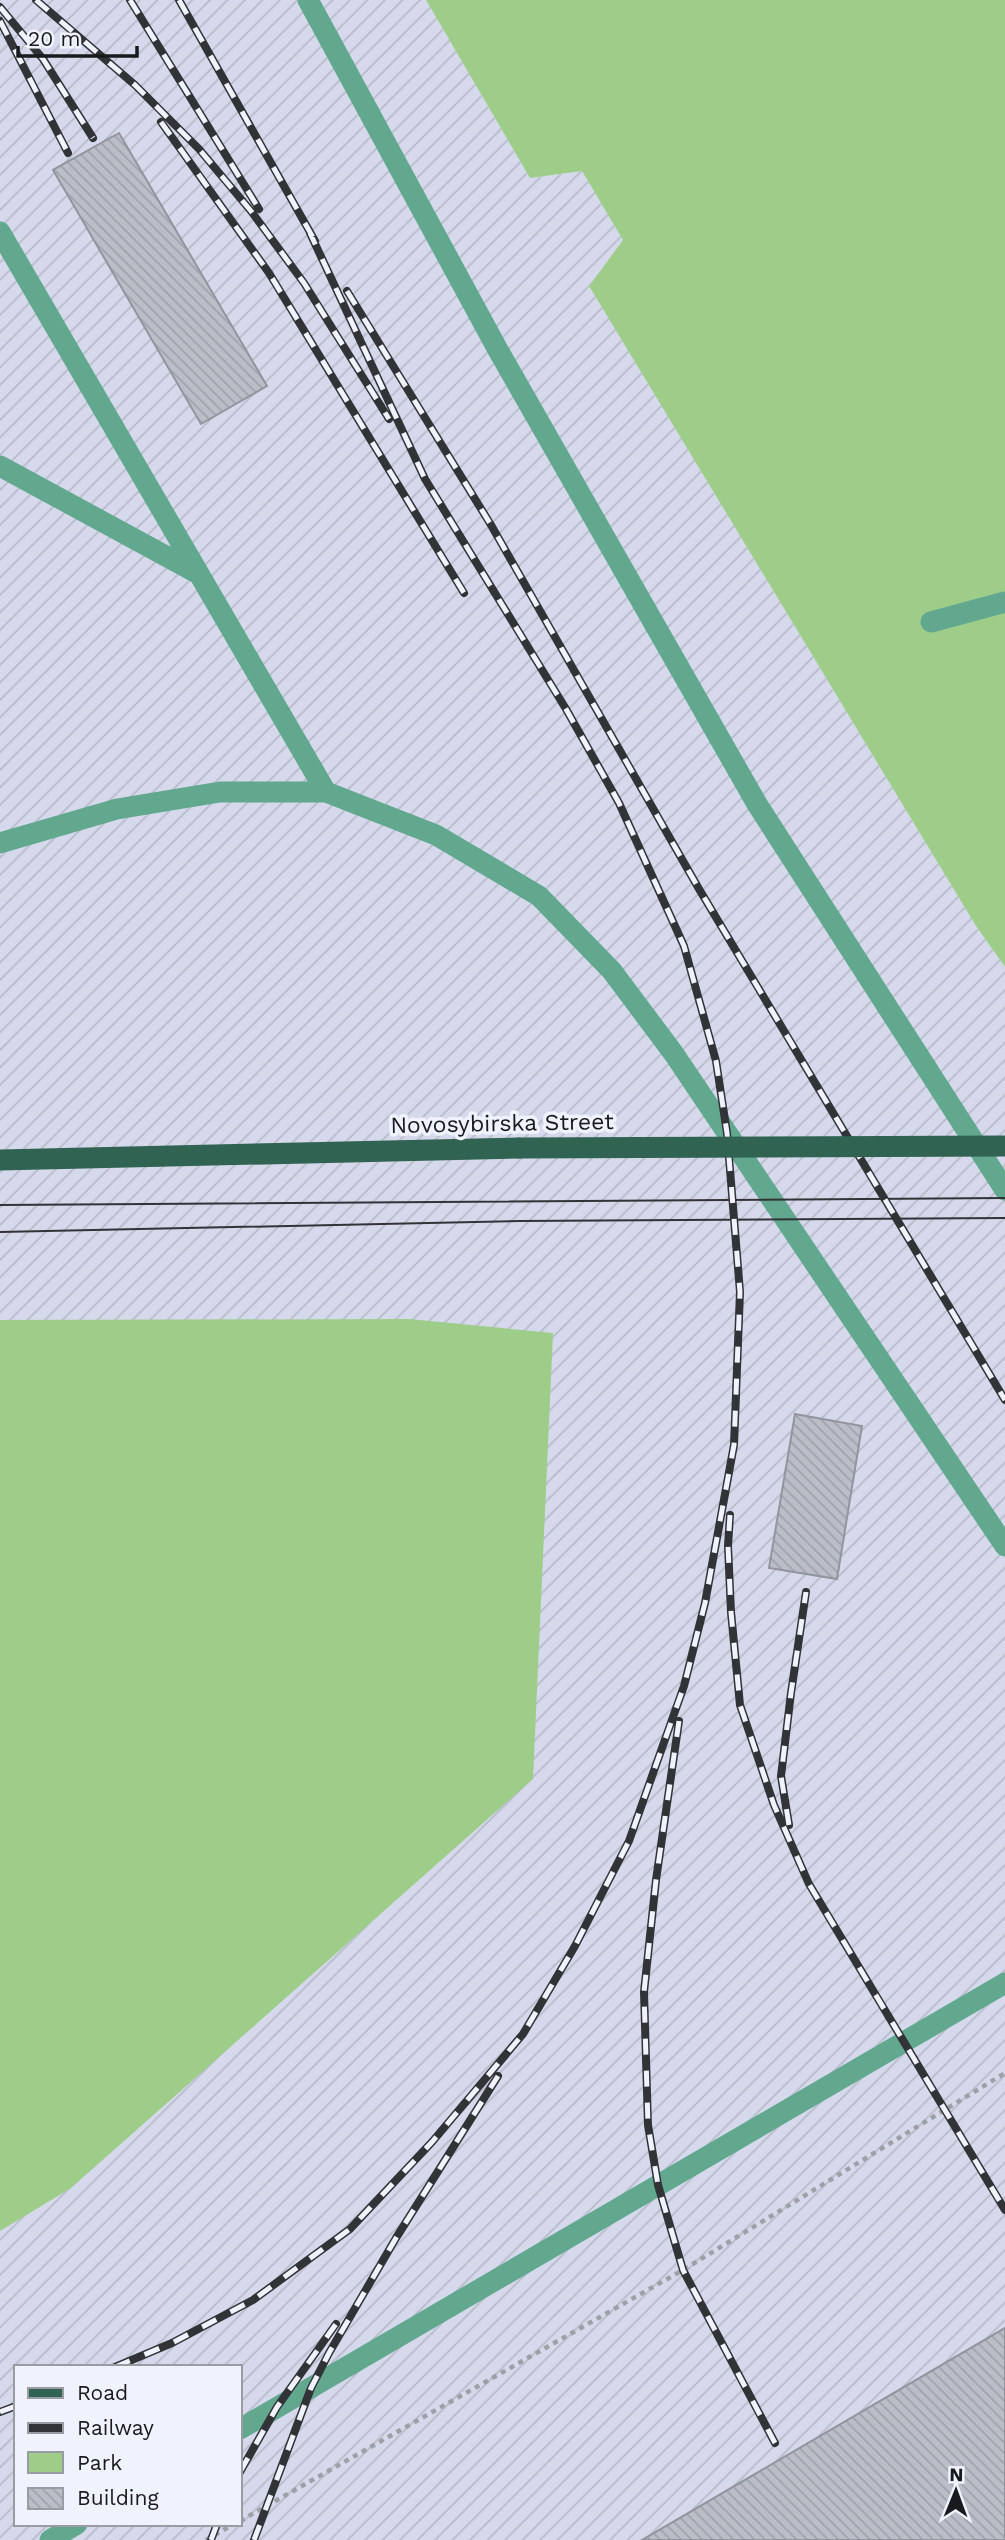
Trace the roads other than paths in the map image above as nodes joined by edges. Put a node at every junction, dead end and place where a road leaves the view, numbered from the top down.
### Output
1 (308, 0) edge
2 (0, 232) edge
3 (0, 466) edge
4 (199, 574) junction
5 (1005, 601) edge
6 (932, 622) dead end
7 (326, 792) junction
8 (0, 843) edge
9 (1005, 1146) edge
10 (0, 1160) edge
11 (1005, 1190) edge
12 (1005, 1546) edge
13 (1005, 1983) edge
14 (242, 2428) edge
15 (74, 2526) edge
16 (50, 2540) edge

1 - 11 lane
2 - 4 lane
3 - 4 lane
4 - 7 lane
5 - 6 lane
7 - 8 lane
7 - 12 lane
9 - 10 main road, Novosybirska Street, bridge
13 - 14 lane
15 - 16 lane

